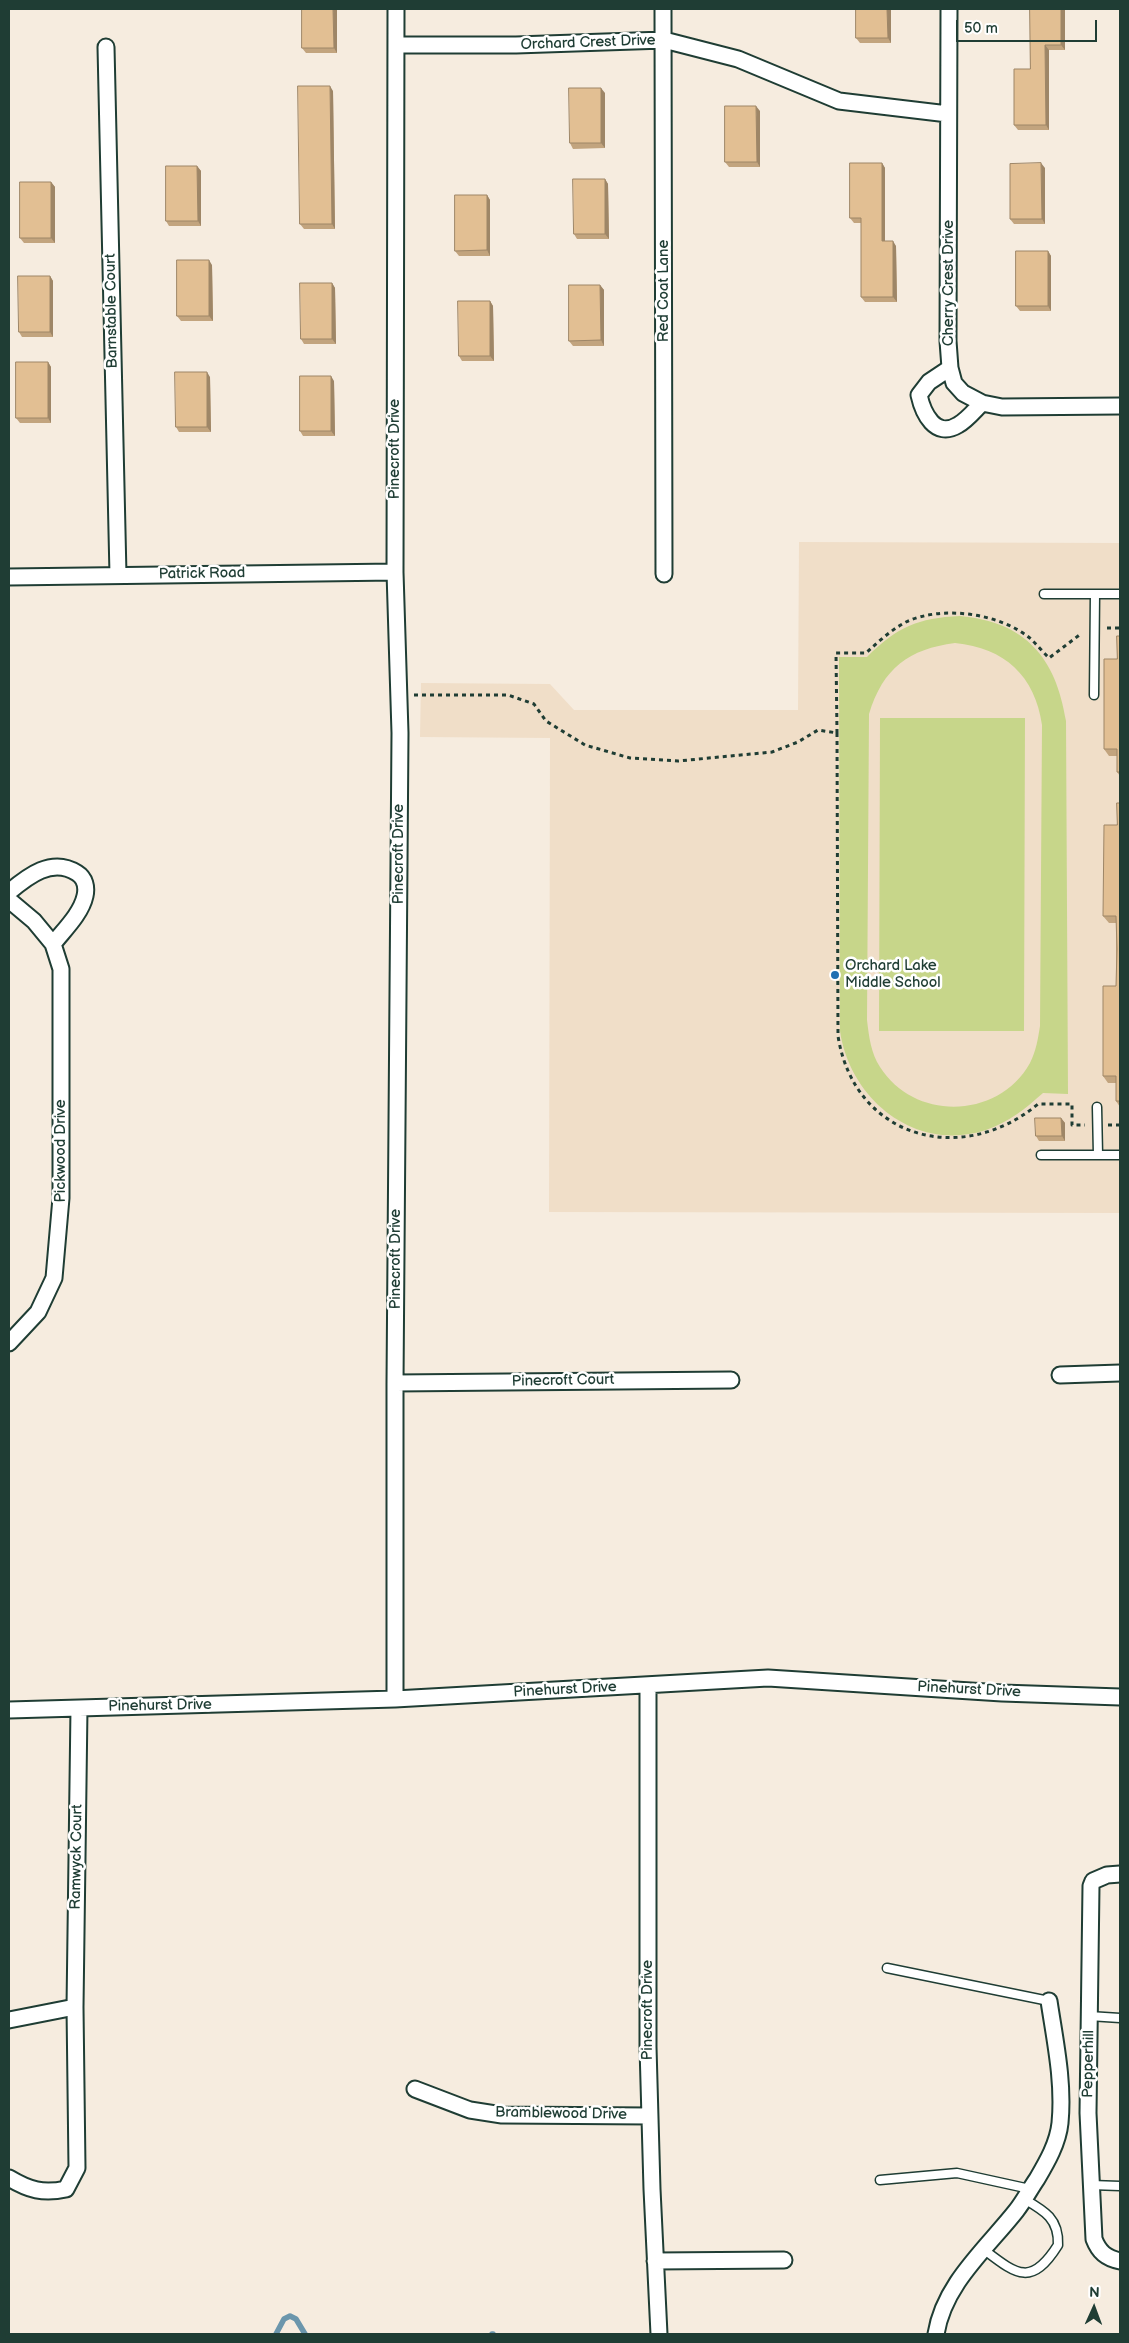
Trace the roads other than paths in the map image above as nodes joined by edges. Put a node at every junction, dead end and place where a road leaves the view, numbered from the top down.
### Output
1 (396, 9) edge
2 (663, 9) edge
3 (949, 9) edge
4 (664, 40) junction
5 (396, 45) junction
6 (106, 47) dead end
7 (948, 114) junction
8 (950, 368) junction
9 (982, 403) junction
10 (1120, 406) edge
11 (395, 572) junction
12 (664, 574) dead end
13 (118, 575) junction
14 (9, 577) edge
15 (1044, 594) dead end
16 (1095, 594) junction
17 (1120, 594) edge
18 (1094, 696) dead end
19 (9, 892) edge
20 (9, 900) edge
21 (53, 944) junction
22 (1097, 1107) dead end
23 (1041, 1155) dead end
24 (1098, 1155) junction
25 (1120, 1155) edge
26 (9, 1343) edge
27 (1120, 1373) edge
28 (1060, 1375) dead end
29 (732, 1380) dead end
30 (395, 1383) junction
31 (648, 1686) junction
32 (1120, 1697) edge
33 (395, 1700) junction
34 (79, 1708) junction
35 (9, 1710) edge
36 (1120, 1874) edge
37 (887, 1968) dead end
38 (1049, 2001) joint
39 (75, 2007) junction
40 (1089, 2016) junction
41 (1120, 2018) edge
42 (9, 2020) edge
43 (415, 2089) dead end
44 (650, 2116) junction
45 (9, 2178) edge
46 (880, 2180) dead end
47 (1091, 2185) junction
48 (1120, 2186) edge
49 (1027, 2194) junction
50 (983, 2249) junction
51 (784, 2260) dead end
52 (655, 2261) junction
53 (1120, 2261) edge
54 (659, 2334) edge
55 (936, 2334) edge

1 - 5 street, Pinecroft Drive
2 - 4 street, Red Coat Lane
3 - 7 street, Cherry Crest Drive
4 - 5 street, Orchard Crest Drive
4 - 7 street, Orchard Crest Drive
4 - 12 street, Red Coat Lane
5 - 11 street, Pinecroft Drive
6 - 13 street, Barnstable Court
7 - 8 street, Cherry Crest Drive
8 - 9 street, Cherry Crest Drive
8 - 9 street
9 - 10 street, Cherry Crest Drive
11 - 13 street, Patrick Road
11 - 30 street, Pinecroft Drive
13 - 14 street, Patrick Road
15 - 16 lane
16 - 17 lane
16 - 18 lane
19 - 21 street
20 - 21 street, Pickwood Drive
21 - 26 street, Pickwood Drive
22 - 24 lane
23 - 24 lane
24 - 25 lane
27 - 28 street
29 - 30 street, Pinecroft Court
30 - 33 street, Pinecroft Drive
31 - 32 street, Pinehurst Drive
31 - 33 street, Pinehurst Drive
31 - 44 street, Pinecroft Drive
33 - 34 street, Pinehurst Drive
34 - 35 street, Pinehurst Drive
34 - 39 street, Ramwyck Court
36 - 40 street, Pepperhill
37 - 38 lane
38 - 49 street
39 - 42 street
39 - 45 street, Ramwyck Court
40 - 41 lane
40 - 47 street, Pepperhill
43 - 44 street, Bramblewood Drive
44 - 52 street, Pinecroft Drive
46 - 49 lane
47 - 48 lane
47 - 53 street, Pepperhill
49 - 50 street
49 - 50 lane
50 - 55 street
51 - 52 street
52 - 54 street, Pinecroft Drive

